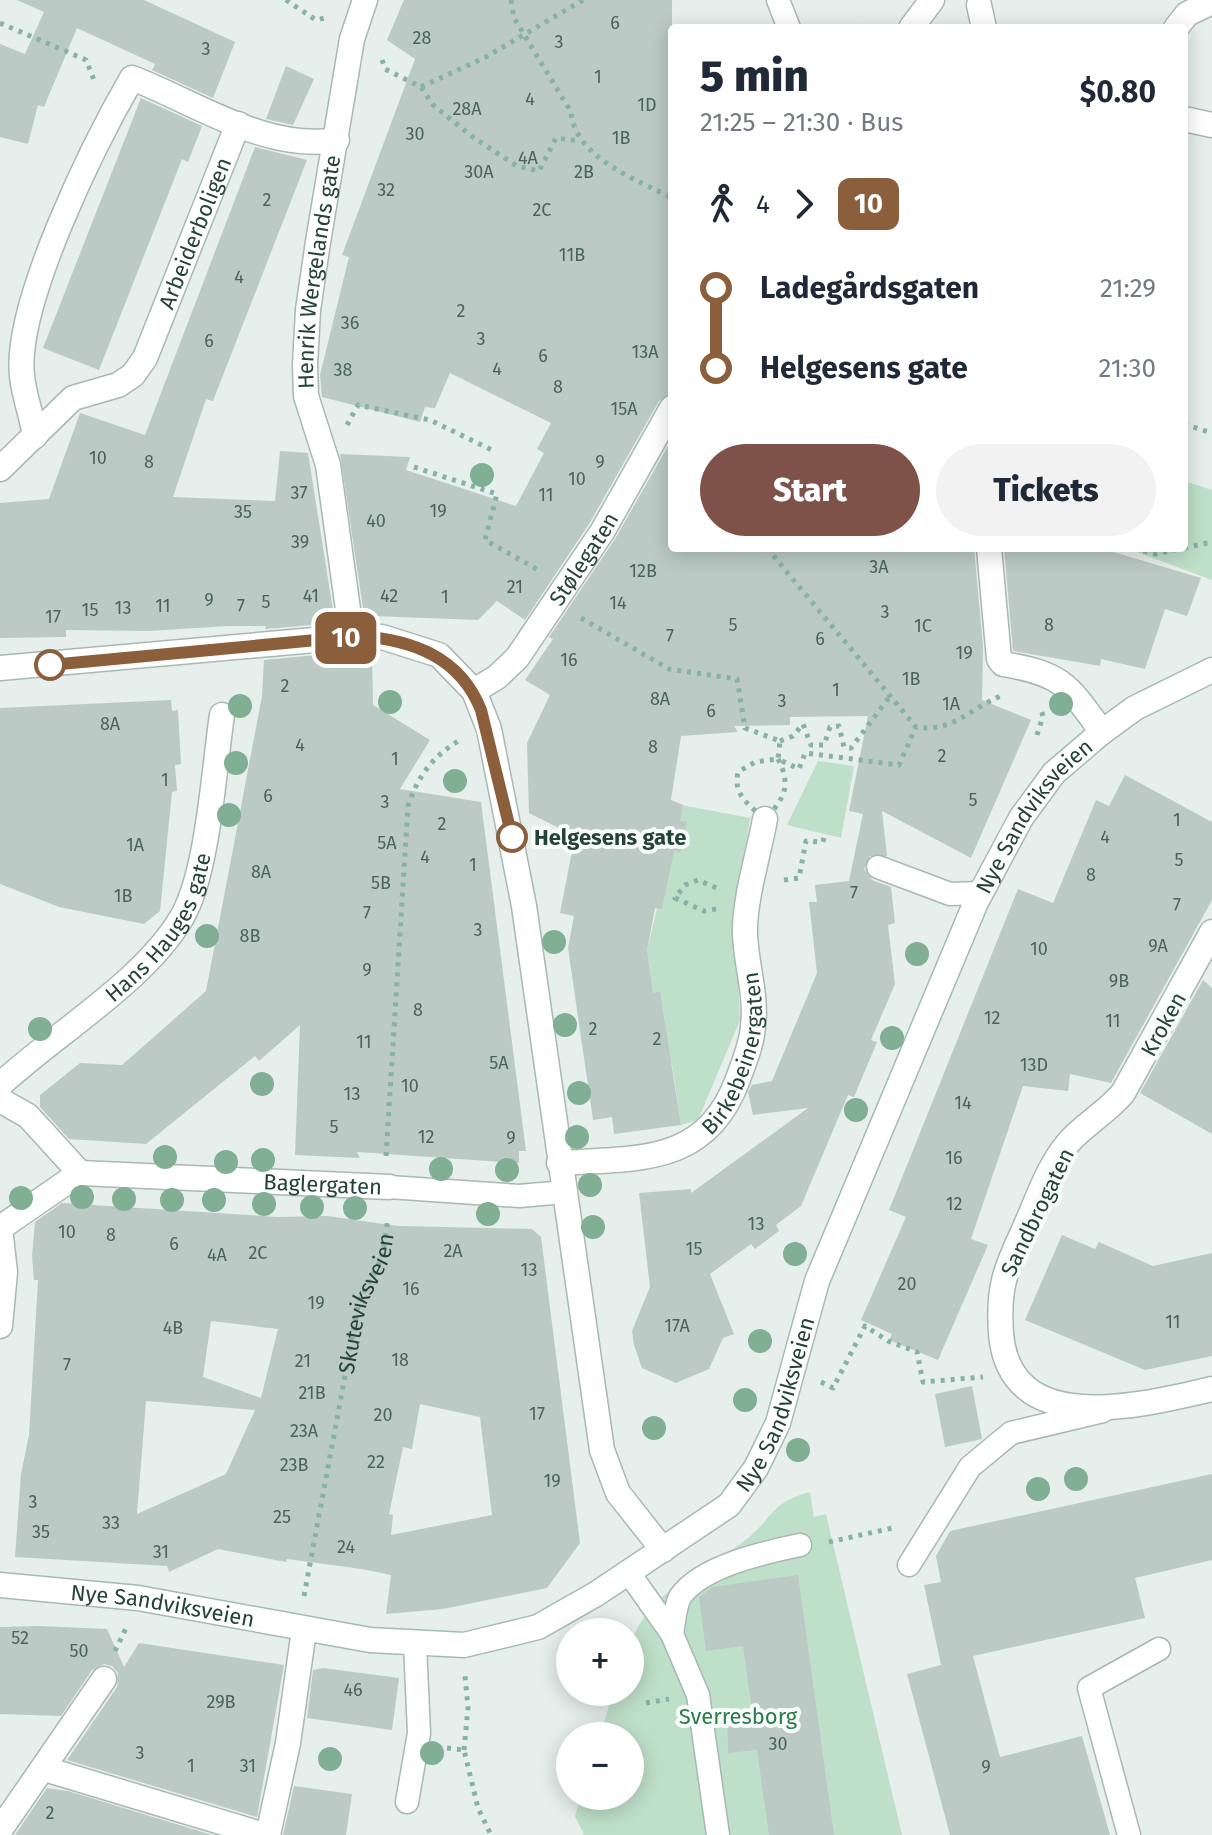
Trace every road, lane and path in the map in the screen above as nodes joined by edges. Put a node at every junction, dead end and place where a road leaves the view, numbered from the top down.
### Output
1 (286, 0) edge
2 (365, 0) edge
3 (511, 0) edge
4 (583, 0) edge
5 (778, 0) edge
6 (932, 0) edge
7 (1212, 2) edge
8 (327, 17) dead end
9 (2, 24) edge
10 (787, 24) edge
11 (914, 24) edge
12 (1179, 24) edge
13 (525, 36) junction
14 (377, 47) dead end
15 (421, 87) junction
16 (112, 113) junction
17 (1188, 120) edge
18 (238, 124) junction
19 (1212, 125) edge
20 (337, 140) junction
21 (580, 141) junction
22 (668, 196) edge
23 (668, 415) edge
24 (1188, 425) edge
25 (319, 431) junction
26 (1212, 433) edge
27 (35, 436) junction
28 (494, 451) dead end
29 (414, 467) dead end
30 (0, 469) edge
31 (1212, 542) edge
32 (1188, 547) edge
33 (770, 552) edge
34 (989, 552) edge
35 (554, 589) junction
36 (352, 638) junction
37 (0, 668) edge
38 (1212, 670) edge
39 (474, 691) junction
40 (1009, 694) dead end
41 (891, 695) junction
42 (1039, 700) dead end
43 (222, 715) dead end
44 (916, 727) junction
45 (1102, 732) junction
46 (1037, 735) dead end
47 (461, 739) dead end
48 (780, 741) junction
49 (765, 819) dead end
50 (825, 834) dead end
51 (878, 867) dead end
52 (775, 881) dead end
53 (980, 893) junction
54 (739, 910) junction
55 (1212, 932) edge
56 (0, 1085) edge
57 (0, 1100) edge
58 (1107, 1112) joint
59 (559, 1163) junction
60 (80, 1173) junction
61 (389, 1187) junction
62 (565, 1192) junction
63 (0, 1228) edge
64 (0, 1326) edge
65 (1012, 1373) junction
66 (833, 1388) dead end
67 (1212, 1389) edge
68 (1115, 1408) junction
69 (888, 1529) dead end
70 (832, 1541) dead end
71 (800, 1545) dead end
72 (663, 1550) junction
73 (909, 1565) dead end
74 (629, 1573) junction
75 (0, 1585) edge
76 (304, 1630) junction
77 (672, 1634) junction
78 (415, 1644) junction
79 (1159, 1649) dead end
80 (465, 1671) dead end
81 (104, 1679) dead end
82 (419, 1733) junction
83 (464, 1750) junction
84 (45, 1769) junction
85 (407, 1802) dead end
86 (0, 1830) edge
87 (266, 1835) edge
88 (491, 1835) edge
89 (718, 1835) edge
90 (1129, 1835) edge

1 - 8 path
2 - 20 street, Henrik Wergelands gate
3 - 13 path
4 - 13 path
5 - 10 lane
6 - 11 street
7 - 12 street
9 - 16 path
13 - 15 path
13 - 21 path
14 - 15 path
15 - 21 path
16 - 18 street
16 - 27 street
17 - 19 street
18 - 20 street, Henrik Wergelands gate
18 - 27 street, Arbeiderboligen
20 - 25 street, Henrik Wergelands gate
21 - 22 path
23 - 35 street, Stølegaten
24 - 26 path
25 - 28 path
25 - 36 street, Henrik Wergelands gate
27 - 30 street, Arbeiderboligen
29 - 35 path
31 - 32 path
33 - 41 path
34 - 45 street
35 - 39 street, Stølegaten
35 - 48 path
36 - 37 street
36 - 39 street
38 - 45 street, Nye Sandviksveien
39 - 59 street
40 - 44 path
41 - 44 path
41 - 48 path
42 - 46 path
43 - 56 street, Hans Hauges gate
44 - 48 path
45 - 53 street, Nye Sandviksveien
47 - 61 path, Skuteviksveien
49 - 54 street, Birkebeinergaten
50 - 52 path
51 - 53 lane
53 - 72 street, Nye Sandviksveien
54 - 54 path
54 - 59 street, Birkebeinergaten
55 - 58 street, Kroken
57 - 60 street
58 - 65 street, Sandbrogaten
59 - 62 street
60 - 61 street, Baglergaten
60 - 63 street
61 - 62 lane, Baglergaten
61 - 76 path, Skuteviksveien
62 - 72 street
63 - 64 street
65 - 66 path
65 - 68 street
67 - 68 street
68 - 73 lane
69 - 70 path
71 - 77 lane
72 - 74 street, Nye Sandviksveien
74 - 77 lane
74 - 78 street, Nye Sandviksveien
75 - 76 street, Nye Sandviksveien
76 - 78 street, Nye Sandviksveien
76 - 87 street
77 - 89 lane
78 - 82 lane
79 - 90 lane
80 - 83 path
81 - 84 street
82 - 83 path
82 - 85 lane
83 - 88 path
84 - 86 street
84 - 87 street

